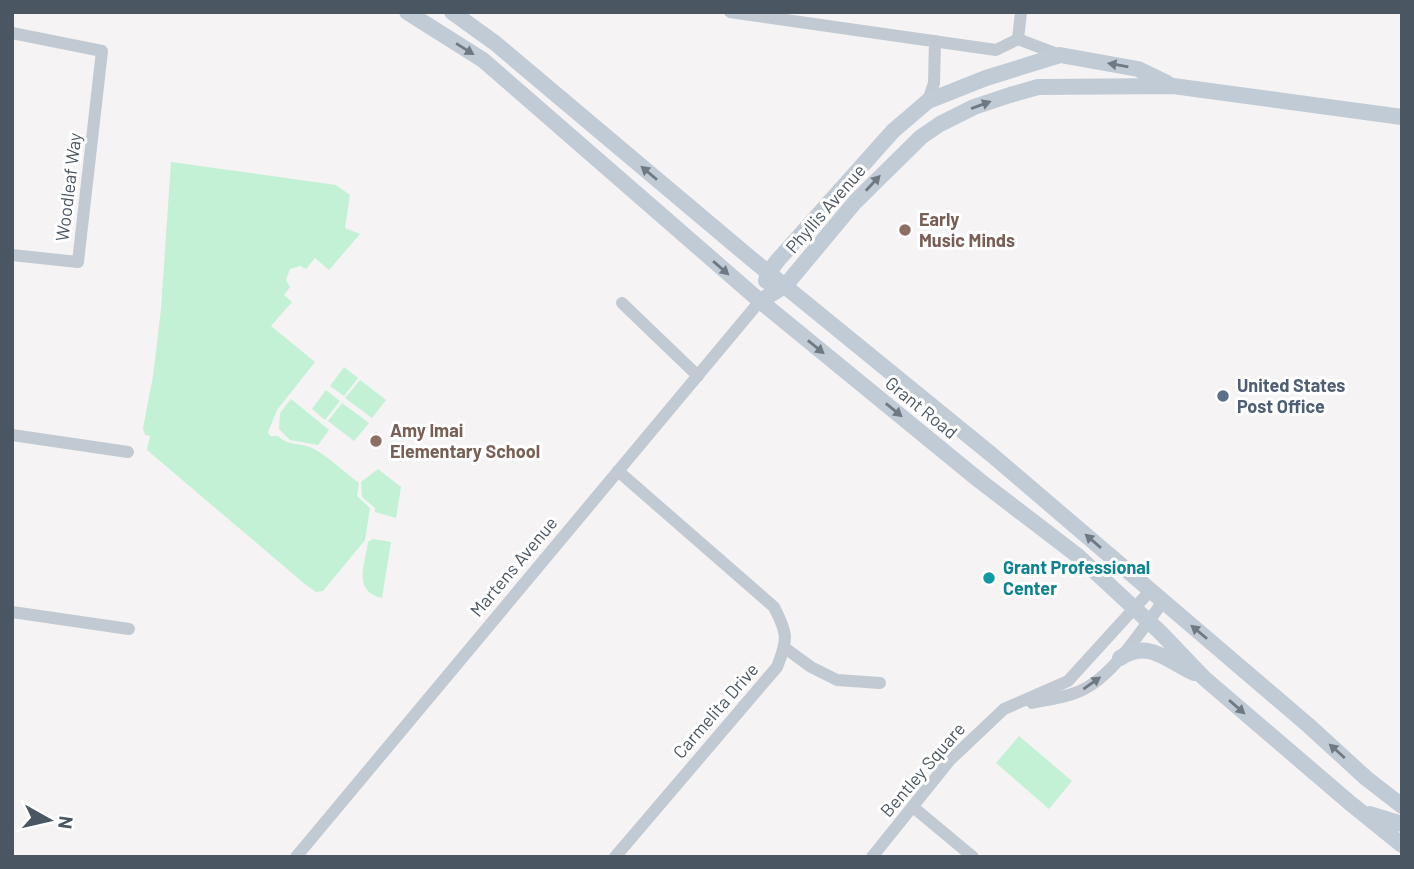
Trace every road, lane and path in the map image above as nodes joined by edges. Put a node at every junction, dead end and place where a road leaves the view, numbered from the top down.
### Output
1 (407, 12) edge
2 (452, 12) edge
3 (730, 12) edge
4 (1021, 12) edge
5 (12, 33) edge
6 (1018, 39) junction
7 (935, 41) junction
8 (1060, 55) junction
9 (1173, 86) junction
10 (928, 101) junction
11 (1402, 117) edge
12 (12, 254) edge
13 (768, 273) junction
14 (785, 286) junction
15 (760, 302) junction
16 (622, 303) dead end
17 (698, 376) junction
18 (12, 435) edge
19 (128, 452) dead end
20 (618, 471) junction
21 (1150, 591) junction
22 (1163, 602) junction
23 (1135, 608) junction
24 (12, 612) edge
25 (1148, 621) junction
26 (129, 629) dead end
27 (785, 648) junction
28 (1121, 658) junction
29 (1204, 678) junction
30 (880, 683) dead end
31 (1004, 709) junction
32 (1401, 804) edge
33 (913, 807) junction
34 (1360, 812) junction
35 (1401, 824) edge
36 (1401, 844) edge
37 (296, 857) edge
38 (615, 857) edge
39 (872, 857) edge
40 (973, 857) edge

1 -> 15 main road, Grant Road
13 -> 2 main road, Grant Road
3 - 7 street
4 - 6 street
5 - 12 street, Woodleaf Way
6 - 7 street
6 - 8 street
7 - 10 street
9 -> 8 main road, Phyllis Avenue
8 - 10 main road, Phyllis Avenue
9 - 11 main road, Phyllis Avenue
14 -> 9 main road, Phyllis Avenue
10 - 13 main road, Phyllis Avenue
13 - 14 main road, Grant Road
13 - 15 main road, Phyllis Avenue
14 - 15 main road, Phyllis Avenue
21 -> 14 main road, Grant Road
15 - 17 street, Martens Avenue
15 -> 23 main road, Grant Road
16 - 17 street
17 - 20 street, Martens Avenue
18 - 19 street
20 - 27 street
20 - 37 street, Martens Avenue
21 - 22 main road, Grant Road
21 - 23 street, Bentley Square
22 - 25 street
32 -> 22 main road, Grant Road
23 - 25 main road, Grant Road
23 - 31 street, Bentley Square
24 - 26 street
25 - 28 street
25 - 29 main road, Grant Road
27 - 30 street
27 - 38 street, Carmelita Drive
28 - 29 main road
31 -> 28 street
29 -> 34 main road, Grant Road
31 - 33 street, Bentley Square
32 - 35 main road
33 - 39 street, Bentley Square
33 - 40 street
34 - 35 main road
34 - 36 main road, Grant Road
35 - 36 main road

